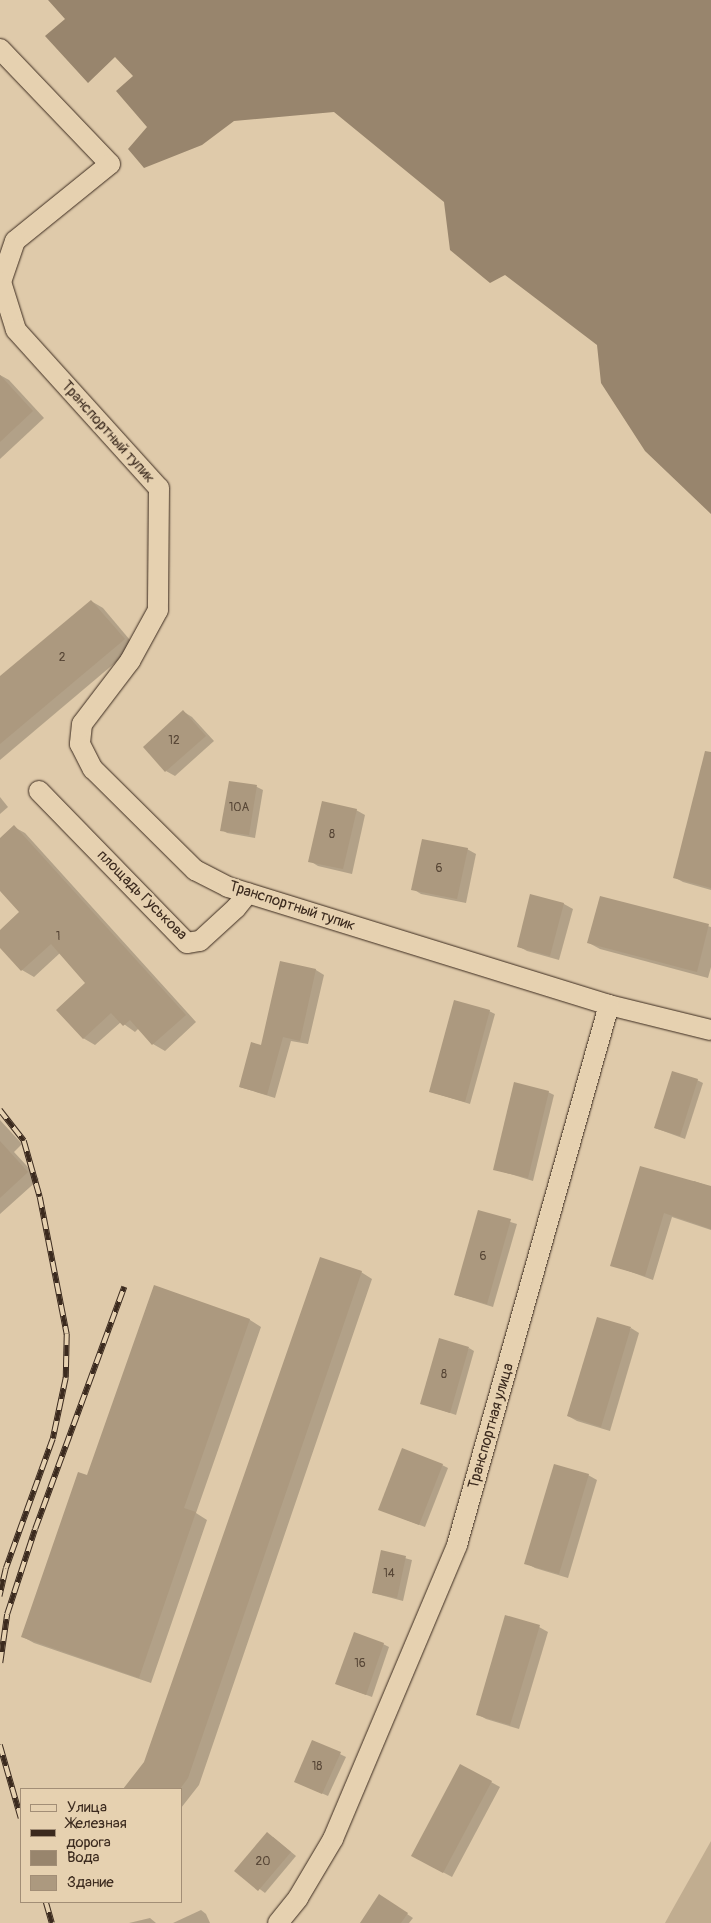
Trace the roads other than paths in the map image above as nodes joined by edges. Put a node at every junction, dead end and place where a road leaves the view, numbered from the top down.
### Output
1 (0, 49) edge
2 (40, 791) dead end
3 (248, 893) junction
4 (609, 1005) junction
5 (711, 1030) edge
6 (279, 1923) edge

1 - 3 street, Транспортный тупик
2 - 3 street, площадь Гуськова
3 - 4 street, Транспортный тупик
4 - 5 street
4 - 6 street, Транспортная улица

